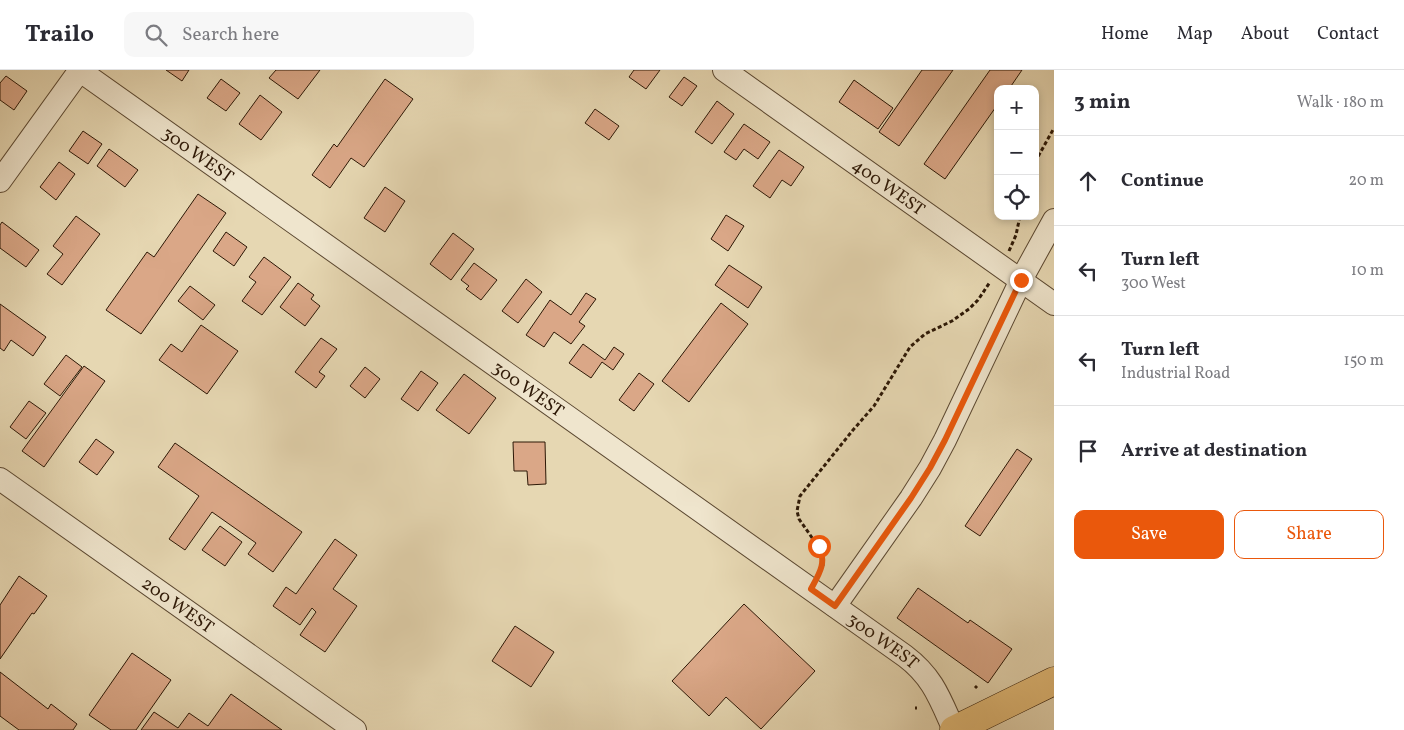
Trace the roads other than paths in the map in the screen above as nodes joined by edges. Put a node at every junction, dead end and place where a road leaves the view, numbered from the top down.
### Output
1 (80, 70) edge
2 (724, 70) edge
3 (0, 181) edge
4 (1054, 220) edge
5 (1021, 280) junction
6 (1054, 304) edge
7 (0, 479) edge
8 (835, 606) junction
9 (1054, 681) edge
10 (355, 730) edge
11 (954, 730) edge

1 - 3 street
1 - 8 street, 300 WEST
2 - 5 street, 400 WEST
4 - 5 street
5 - 6 street, 400 WEST
5 - 8 street
7 - 10 street, 200 WEST
8 - 11 street, 300 WEST
9 - 11 main road

